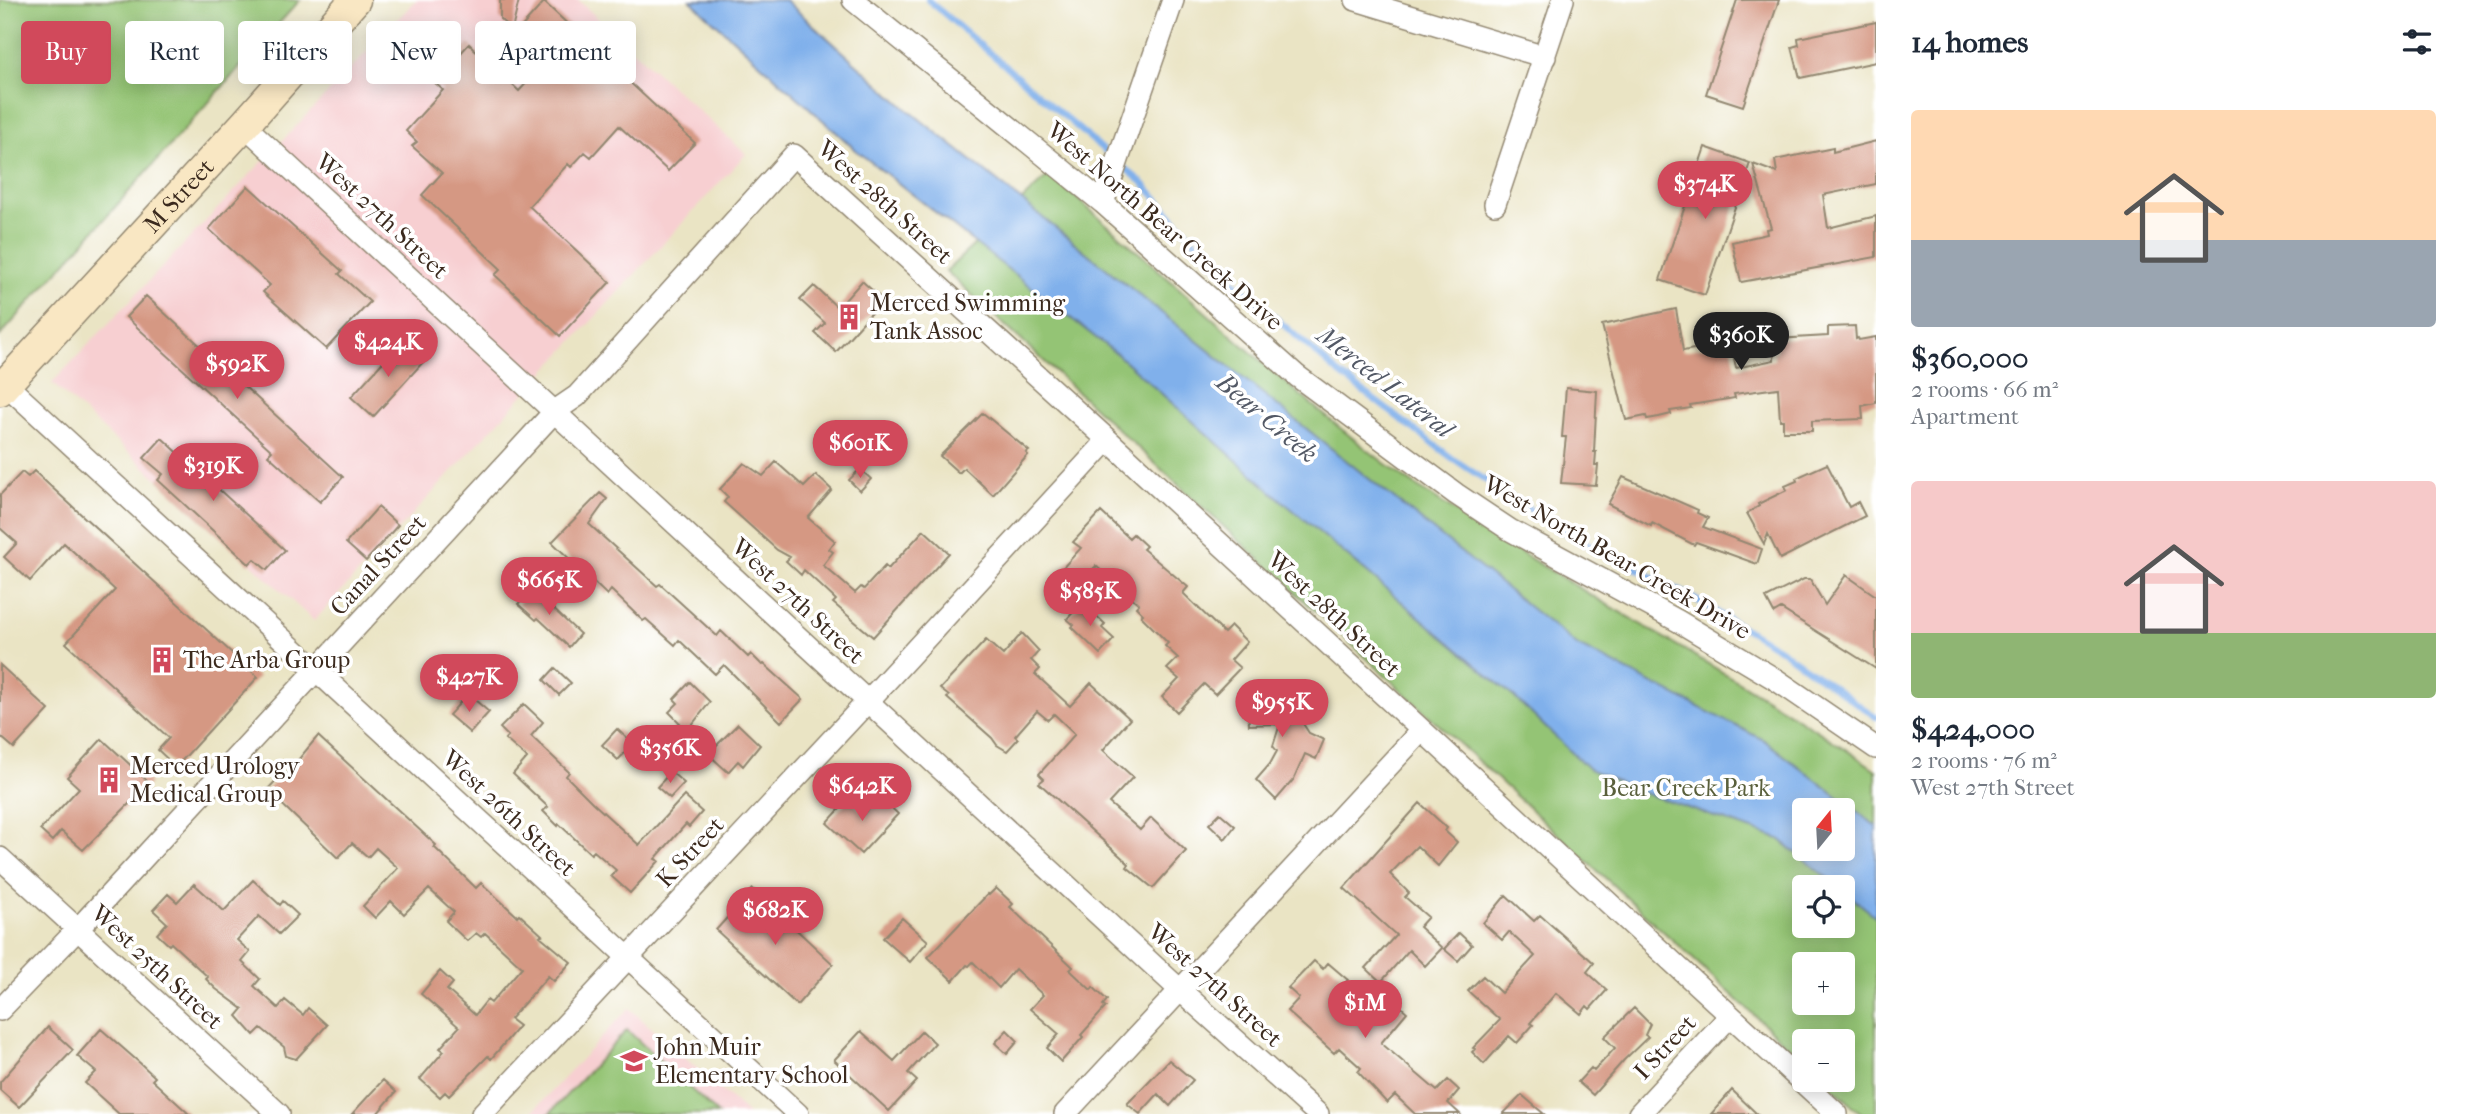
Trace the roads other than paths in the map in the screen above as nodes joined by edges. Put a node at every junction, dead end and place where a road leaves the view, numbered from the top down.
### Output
1 (355, 0) edge
2 (853, 0) edge
3 (1173, 0) edge
4 (1356, 0) edge
5 (1563, 0) edge
6 (1545, 57) junction
7 (244, 125) junction
8 (794, 155) joint
9 (1105, 196) junction
10 (1495, 204) dead end
11 (2, 385) edge
12 (555, 411) junction
13 (1108, 440) junction
14 (317, 670) junction
15 (868, 701) junction
16 (1422, 731) junction
17 (1876, 748) edge
18 (0, 858) edge
19 (78, 929) junction
20 (628, 958) junction
21 (1180, 990) junction
22 (0, 1010) edge
23 (1730, 1016) junction
24 (279, 1114) edge
25 (482, 1114) edge
26 (798, 1114) edge
27 (1065, 1114) edge
28 (1318, 1114) edge
29 (1639, 1114) edge
30 (1837, 1114) edge

1 - 7 street, M Street
2 - 9 street, West North Bear Creek Drive
3 - 9 street
4 - 6 street
5 - 6 street
6 - 10 street
7 - 11 street, M Street
7 - 12 street, West 27th Street
8 - 12 street, Canal Street
8 - 13 street, West 28th Street
9 - 17 street, West North Bear Creek Drive
11 - 14 street, West 26th Street
12 - 14 street, Canal Street
12 - 15 street, West 27th Street
13 - 15 street, K Street
13 - 16 street, West 28th Street
14 - 19 street, Canal Street
14 - 20 street, West 26th Street
15 - 20 street, K Street
15 - 21 street, West 27th Street
16 - 21 street
16 - 23 street, West 28th Street
18 - 19 street, West 25th Street
19 - 22 street, Canal Street
19 - 24 street, West 25th Street
20 - 25 street, K Street
20 - 26 street, West 26th Street
21 - 27 street
21 - 28 street, West 27th Street
23 - 29 street, I Street
23 - 30 street, West 28th Street

